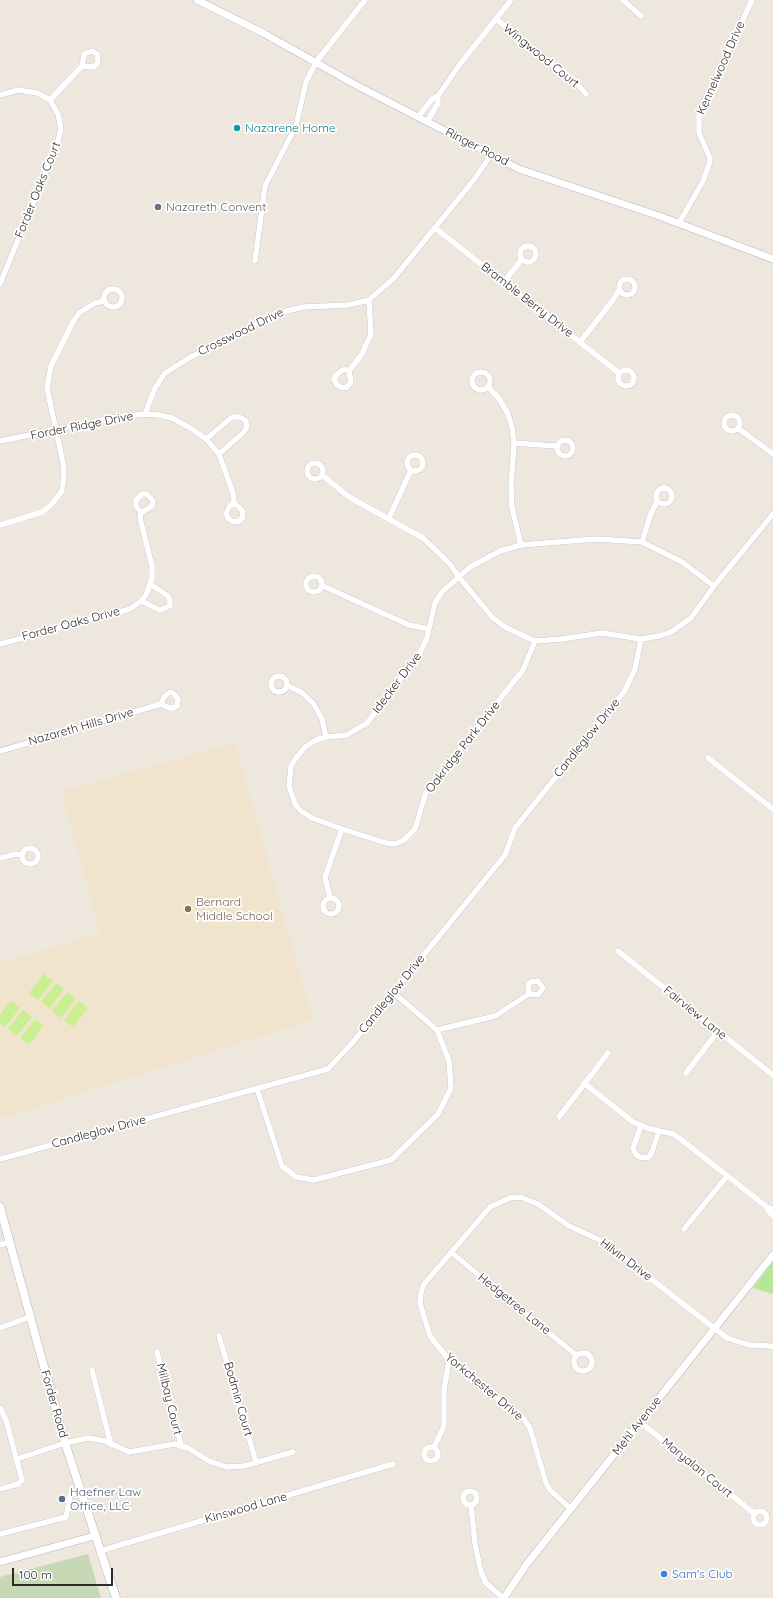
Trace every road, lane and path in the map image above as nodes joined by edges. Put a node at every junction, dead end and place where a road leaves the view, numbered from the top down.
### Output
1 (197, 0) edge
2 (365, 0) edge
3 (511, 0) edge
4 (623, 0) edge
5 (752, 0) edge
6 (641, 16) dead end
7 (496, 19) junction
8 (316, 62) junction
9 (82, 66) dead end
10 (586, 94) dead end
11 (0, 95) edge
12 (438, 96) junction
13 (50, 100) junction
14 (418, 117) junction
15 (427, 122) junction
16 (491, 154) junction
17 (679, 223) junction
18 (435, 228) junction
19 (773, 259) edge
20 (522, 260) dead end
21 (255, 261) dead end
22 (504, 282) junction
23 (0, 284) edge
24 (619, 290) dead end
25 (369, 300) junction
26 (104, 301) dead end
27 (580, 342) junction
28 (349, 370) dead end
29 (619, 373) dead end
30 (488, 387) dead end
31 (145, 414) junction
32 (739, 429) dead end
33 (56, 431) junction
34 (206, 439) junction
35 (0, 442) edge
36 (514, 443) junction
37 (556, 446) dead end
38 (219, 454) junction
39 (773, 454) edge
40 (410, 470) dead end
41 (322, 475) dead end
42 (657, 501) dead end
43 (234, 503) dead end
44 (141, 513) dead end
45 (773, 514) edge
46 (389, 518) junction
47 (0, 525) edge
48 (642, 542) junction
49 (522, 545) junction
50 (458, 576) junction
51 (150, 584) junction
52 (323, 586) dead end
53 (714, 586) junction
54 (141, 601) junction
55 (429, 629) junction
56 (641, 639) junction
57 (536, 641) junction
58 (0, 644) edge
59 (288, 686) dead end
60 (161, 704) dead end
61 (326, 737) junction
62 (0, 751) edge
63 (708, 758) dead end
64 (773, 809) edge
65 (342, 829) junction
66 (22, 855) dead end
67 (0, 858) edge
68 (330, 897) dead end
69 (618, 951) dead end
70 (393, 992) junction
71 (528, 994) dead end
72 (437, 1030) junction
73 (718, 1031) junction
74 (608, 1053) dead end
75 (686, 1073) dead end
76 (773, 1075) edge
77 (584, 1084) junction
78 (257, 1089) junction
79 (559, 1117) dead end
80 (641, 1126) junction
81 (659, 1131) junction
82 (0, 1159) edge
83 (727, 1176) junction
84 (510, 1198) joint
85 (767, 1207) junction
86 (0, 1208) edge
87 (773, 1209) edge
88 (773, 1216) edge
89 (684, 1229) dead end
90 (9, 1242) junction
91 (0, 1245) edge
92 (452, 1253) junction
93 (773, 1255) edge
94 (30, 1318) junction
95 (0, 1328) edge
96 (714, 1328) junction
97 (219, 1336) dead end
98 (773, 1347) edge
99 (157, 1352) dead end
100 (576, 1355) dead end
101 (449, 1360) junction
102 (92, 1370) dead end
103 (0, 1408) edge
104 (640, 1422) junction
105 (65, 1443) junction
106 (111, 1445) junction
107 (181, 1446) junction
108 (434, 1447) dead end
109 (293, 1452) dead end
110 (17, 1459) junction
111 (256, 1462) junction
112 (393, 1464) dead end
113 (0, 1488) edge
114 (80, 1492) junction
115 (471, 1505) dead end
116 (571, 1508) junction
117 (755, 1514) dead end
118 (0, 1534) edge
119 (94, 1536) junction
120 (100, 1551) junction
121 (0, 1562) edge
122 (116, 1598) edge
123 (504, 1598) edge

1 - 8 street, Ringer Road
2 - 8 street
3 - 7 street
4 - 6 street
5 - 17 street, Kennelwood Drive
7 - 10 street, Wingwood Court
7 - 12 street
8 - 14 street, Ringer Road
8 - 21 street
9 - 13 street
11 - 13 street
12 - 14 street
12 - 15 street
13 - 23 street, Forder Oaks Court
14 - 15 street, Ringer Road
15 - 16 street, Ringer Road
16 - 17 street, Ringer Road
16 - 18 street, Crosswood Drive
17 - 19 street, Ringer Road
18 - 22 street, Bramble Berry Drive
18 - 25 street, Crosswood Drive
20 - 22 street
22 - 27 street, Bramble Berry Drive
24 - 27 street
25 - 28 street
25 - 31 street, Crosswood Drive
26 - 33 street
27 - 29 street, Bramble Berry Drive
30 - 36 street
31 - 33 street, Forder Ridge Drive
31 - 34 street, Forder Ridge Drive
32 - 39 street
33 - 35 street, Forder Ridge Drive
33 - 47 street
34 - 38 street, Forder Ridge Drive
34 - 38 street
36 - 37 street
36 - 49 street
38 - 43 street, Forder Ridge Drive
40 - 46 street
41 - 46 street
42 - 48 street
44 - 51 street
45 - 53 street
46 - 50 street
48 - 49 street, Idecker Drive
48 - 53 street, Idecker Drive
49 - 50 street, Idecker Drive
50 - 55 street, Idecker Drive
50 - 57 street
51 - 54 street
51 - 54 street
52 - 55 street
53 - 56 street
54 - 58 street, Forder Oaks Drive
55 - 61 street, Idecker Drive
56 - 57 street
56 - 70 street, Candleglow Drive
57 - 65 street, Oakridge Park Drive
59 - 61 street
60 - 62 street, Nazareth Hills Drive
61 - 65 street, Idecker Drive
63 - 64 street
65 - 68 street
66 - 67 street
69 - 73 street, Fairview Lane
70 - 72 street
70 - 78 street, Candleglow Drive
71 - 72 street
72 - 78 street
73 - 75 street
73 - 76 street, Fairview Lane
74 - 77 street
77 - 79 street
77 - 80 street
78 - 82 street, Candleglow Drive
80 - 81 street
80 - 81 street
81 - 83 street
83 - 85 street
83 - 89 street
84 - 92 street, Yorkchester Drive
84 - 96 street, Hilvin Drive
85 - 87 street
85 - 88 street
86 - 90 main road, Forder Road
90 - 91 street
90 - 94 main road, Forder Road
92 - 100 street, Hedgetree Lane
92 - 101 street, Yorkchester Drive
93 - 96 street, Mehl Avenue
94 - 95 street
94 - 105 main road, Forder Road
96 - 98 street, Hilvin Drive
96 - 104 street, Mehl Avenue
97 - 111 street, Bodmin Court
99 - 107 street, Millbay Court
101 - 108 street
101 - 116 street, Yorkchester Drive
102 - 106 street
103 - 110 street
104 - 116 street, Mehl Avenue
104 - 117 street, Maryalan Court
105 - 106 street
105 - 110 street
105 - 114 main road, Forder Road
106 - 107 street
107 - 111 street
109 - 111 street
110 - 113 street
112 - 120 street, Kinswood Lane
114 - 118 street
114 - 119 main road, Forder Road
115 - 123 street
116 - 123 street, Mehl Avenue
119 - 120 main road, Forder Road
119 - 121 street
120 - 122 main road, Forder Road

